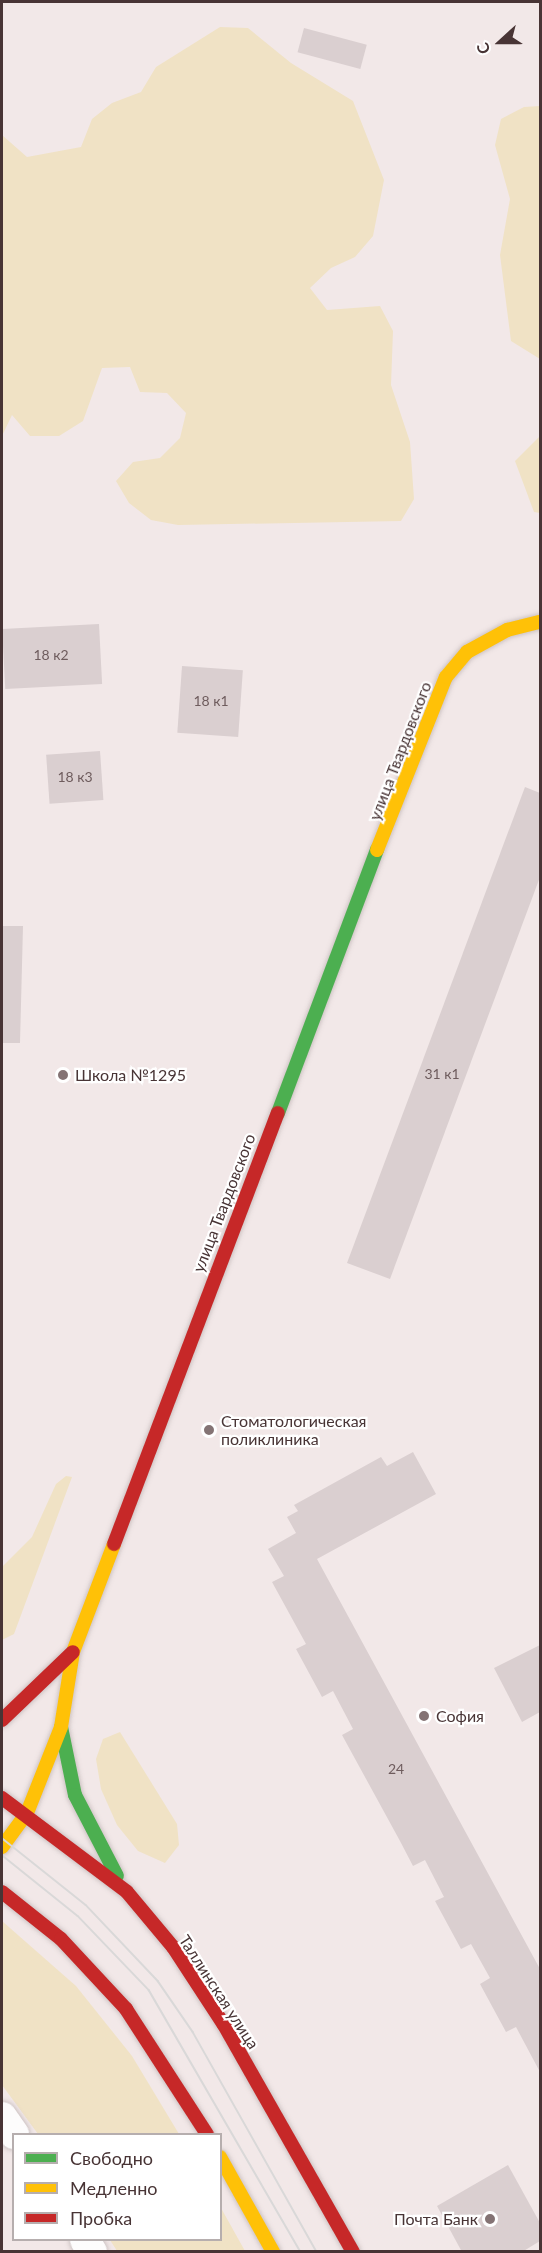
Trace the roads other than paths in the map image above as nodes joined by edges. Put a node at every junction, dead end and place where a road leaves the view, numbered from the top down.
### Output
1 (540, 622) edge
2 (73, 1652) junction
3 (2, 1720) edge
4 (61, 1727) junction
5 (2, 1798) edge
6 (27, 1813) junction
7 (2, 1846) edge
8 (2, 1892) edge
9 (127, 1892) junction
10 (2, 2117) edge
11 (13, 2133) edge
12 (206, 2133) edge
13 (222, 2161) edge
14 (273, 2252) edge
15 (353, 2252) edge

1 - 2 main road, улица Твардовского
2 - 3 main road
2 - 4 main road, улица Твардовского
4 - 6 main road, улица Твардовского
4 - 9 main road
5 - 6 main road, Таллинская улица
6 - 7 main road, улица Твардовского
6 - 9 main road, Таллинская улица
8 - 12 main road
9 - 15 main road, Таллинская улица
10 - 11 street
13 - 14 main road

